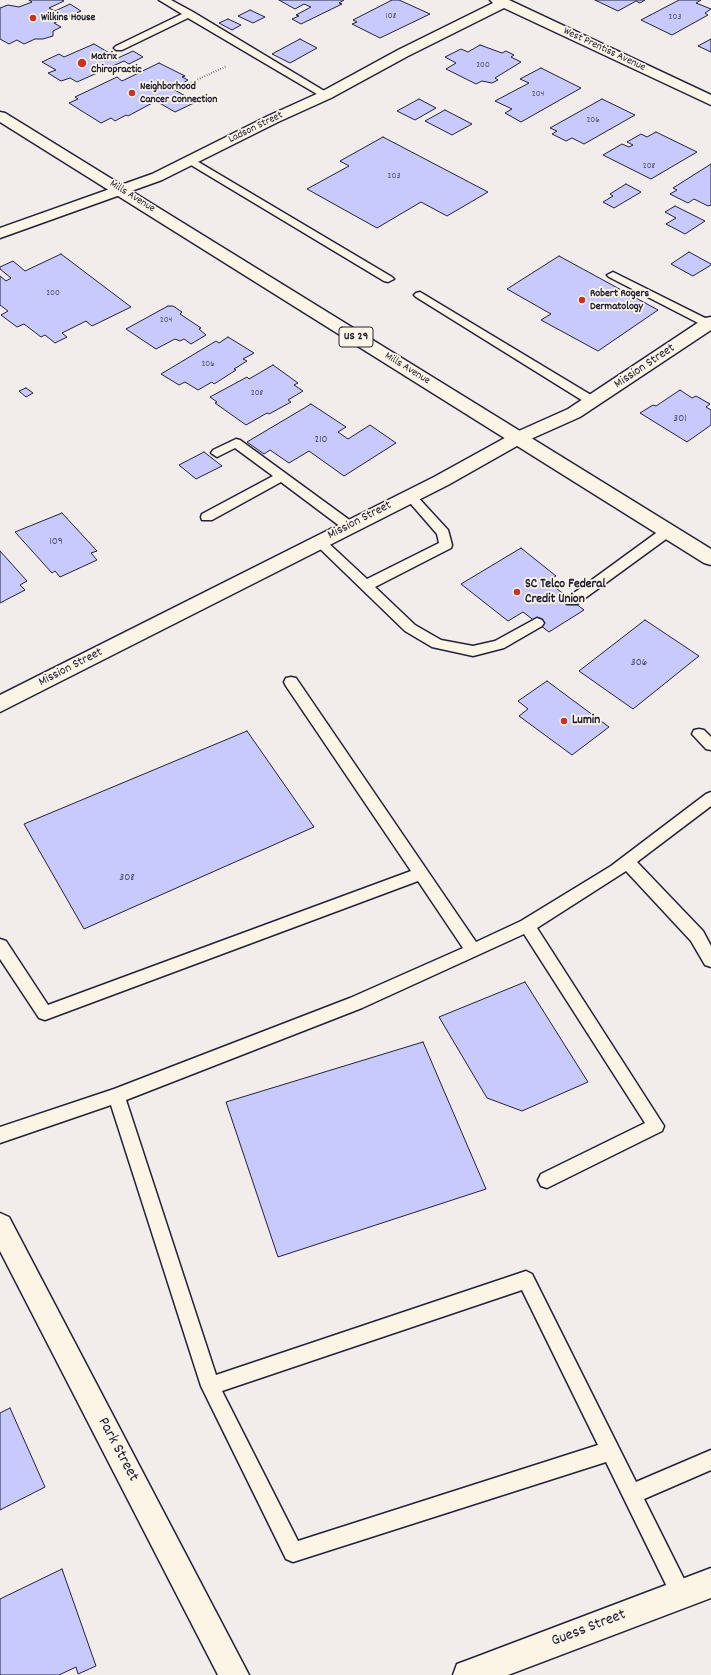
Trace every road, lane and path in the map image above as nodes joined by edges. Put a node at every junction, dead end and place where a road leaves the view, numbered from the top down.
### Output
1 (164, 0) edge
2 (501, 2) edge
3 (190, 14) junction
4 (119, 48) dead end
5 (231, 64) dead end
6 (175, 90) dead end
7 (326, 95) junction
8 (711, 101) edge
9 (0, 116) edge
10 (190, 160) junction
11 (120, 190) junction
12 (0, 233) edge
13 (613, 275) dead end
14 (388, 279) dead end
15 (420, 295) dead end
16 (709, 323) edge
17 (592, 401) junction
18 (518, 438) junction
19 (217, 453) dead end
20 (281, 477) junction
21 (410, 496) junction
22 (207, 517) dead end
23 (350, 527) junction
24 (668, 531) junction
25 (319, 542) junction
26 (711, 558) edge
27 (365, 586) junction
28 (572, 601) dead end
29 (537, 623) dead end
30 (291, 682) dead end
31 (0, 704) edge
32 (699, 734) dead end
33 (711, 745) edge
34 (711, 798) edge
35 (627, 862) junction
36 (421, 874) junction
37 (527, 926) junction
38 (0, 946) edge
39 (473, 950) junction
40 (711, 960) edge
41 (116, 1096) junction
42 (0, 1135) edge
43 (547, 1180) dead end
44 (0, 1225) edge
45 (210, 1386) junction
46 (610, 1451) junction
47 (711, 1460) edge
48 (632, 1494) junction
49 (711, 1583) edge
50 (681, 1594) junction
51 (234, 1675) edge
52 (468, 1675) edge

1 - 3 lane
2 - 7 street, Ladson Street
2 - 8 street, West Prentiss Avenue
3 - 4 lane
3 - 7 lane
5 - 6 path
7 - 10 street, Ladson Street
9 - 11 street, Mills Avenue / US 29
10 - 11 street, Ladson Street
10 - 14 lane
11 - 12 street, Ladson Street
11 - 18 street, Mills Avenue / US 29
13 - 16 lane
15 - 17 lane
16 - 17 street, Mission Street
17 - 18 street, Mission Street
18 - 21 street, Mission Street
18 - 24 street, Mills Avenue / US 29
19 - 20 lane
20 - 22 lane
20 - 23 lane
21 - 23 street, Mission Street
21 - 27 lane
23 - 25 street, Mission Street
24 - 26 street, Mills Avenue / US 29
24 - 28 lane
25 - 27 lane
25 - 31 street, Mission Street
27 - 29 lane
30 - 36 lane
32 - 33 lane
34 - 35 lane
35 - 37 lane
35 - 40 lane
36 - 38 lane
36 - 39 lane
37 - 39 lane
37 - 43 lane
39 - 41 lane
41 - 42 lane
41 - 45 lane
44 - 51 street, Park Street
45 - 46 lane
45 - 46 lane
46 - 48 lane
47 - 48 lane
48 - 50 lane
49 - 50 street, Guess Street
50 - 52 street, Guess Street

